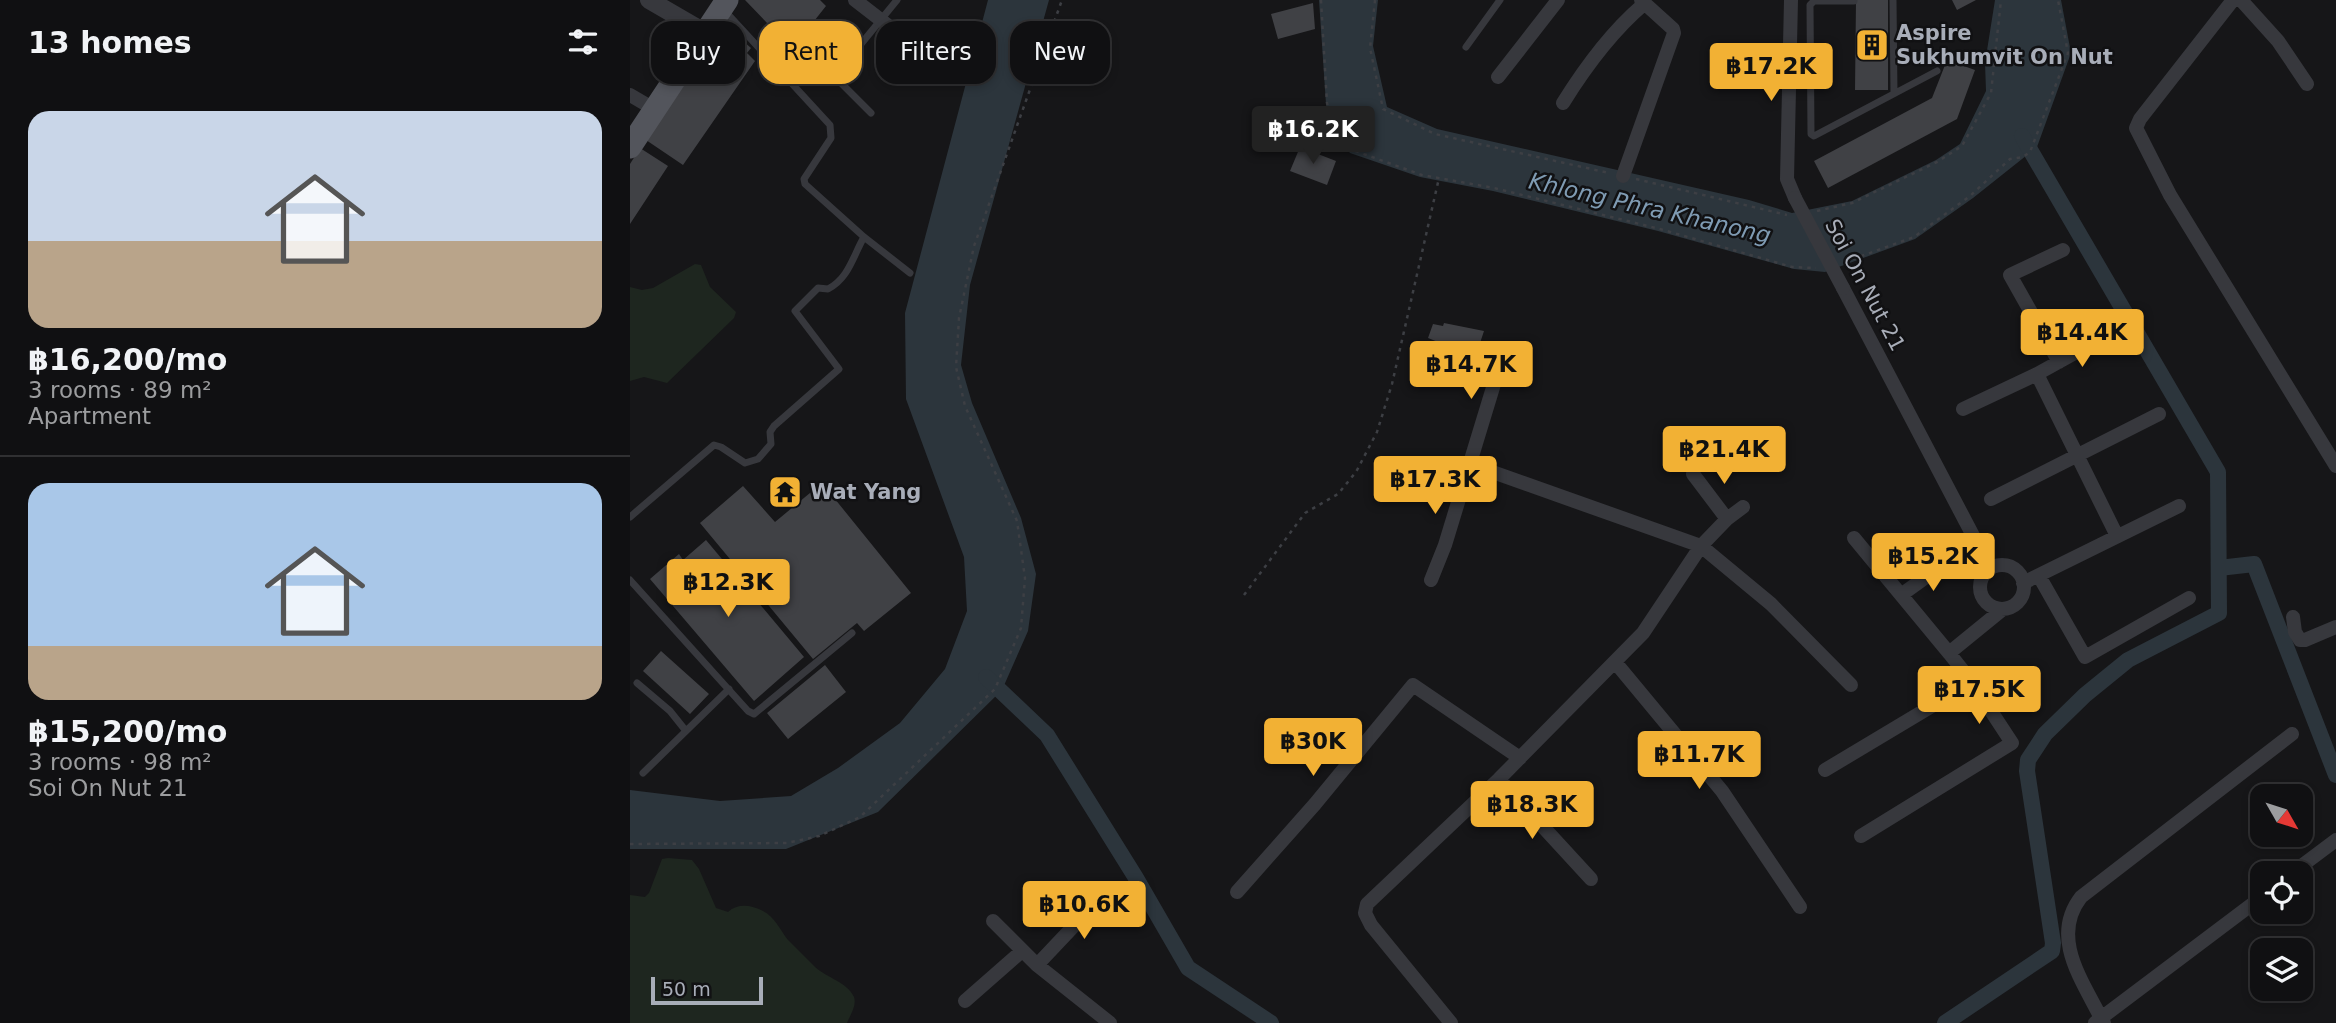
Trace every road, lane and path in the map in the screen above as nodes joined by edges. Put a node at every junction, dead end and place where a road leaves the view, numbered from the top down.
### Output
1 (649, 0) edge
2 (855, 0) edge
3 (897, 0) edge
4 (1062, 0) edge
5 (1321, 0) edge
6 (1375, 0) edge
7 (1500, 0) edge
8 (1558, 0) edge
9 (1791, 0) edge
10 (1893, 0) edge
11 (2001, 0) edge
12 (2058, 0) edge
13 (2233, 0) edge
14 (2241, 0) edge
15 (1854, 1) edge
16 (1643, 2) edge
17 (721, 3) edge
18 (685, 21) edge
19 (707, 21) edge
20 (882, 21) joint
21 (876, 28) edge
22 (1466, 47) dead end
23 (1937, 71) dead end
24 (1498, 77) dead end
25 (2307, 83) dead end
26 (657, 84) edge
27 (1894, 93) junction
28 (643, 102) edge
29 (1563, 103) dead end
30 (871, 113) dead end
31 (630, 122) edge
32 (630, 147) edge
33 (1623, 176) junction
34 (1439, 178) junction
35 (1815, 211) dead end
36 (1791, 216) dead end
37 (864, 237) junction
38 (2063, 250) dead end
39 (1835, 265) dead end
40 (1825, 269) dead end
41 (910, 273) dead end
42 (2111, 333) dead end
43 (1505, 348) dead end
44 (2059, 362) junction
45 (2037, 374) junction
46 (1963, 409) dead end
47 (2159, 415) dead end
48 (2078, 457) junction
49 (1470, 464) junction
50 (2336, 467) edge
51 (1693, 474) dead end
52 (1991, 499) dead end
53 (2179, 506) dead end
54 (1743, 507) dead end
55 (630, 517) edge
56 (1727, 519) junction
57 (2117, 537) junction
58 (1854, 538) dead end
59 (1701, 546) junction
60 (1944, 564) dead end
61 (1990, 568) junction
62 (2039, 576) junction
63 (630, 580) edge
64 (1431, 580) dead end
65 (2024, 583) junction
66 (1244, 595) dead end
67 (1901, 595) junction
68 (2189, 598) dead end
69 (2003, 609) junction
70 (2293, 617) dead end
71 (2336, 627) edge
72 (852, 633) dead end
73 (1949, 653) junction
74 (1615, 662) junction
75 (1972, 682) junction
76 (637, 683) dead end
77 (1851, 685) dead end
78 (729, 689) junction
79 (687, 731) junction
80 (2292, 734) dead end
81 (1520, 758) junction
82 (1825, 770) dead end
83 (643, 773) dead end
84 (1499, 779) junction
85 (1861, 836) dead end
86 (2336, 840) edge
87 (630, 844) edge
88 (2308, 861) edge
89 (1591, 879) dead end
90 (1237, 892) dead end
91 (1105, 893) dead end
92 (2250, 905) edge
93 (1800, 907) dead end
94 (993, 921) dead end
95 (1022, 951) junction
96 (1037, 965) junction
97 (965, 1001) dead end
98 (2100, 1021) edge
99 (1110, 1023) edge
100 (1451, 1023) edge

1 - 18 street
2 - 20 street
3 - 20 lane
4 - 87 path
5 - 34 path
6 - 33 path
7 - 22 lane
8 - 24 street
9 - 61 street, Soi On Nut 21, bridge
10 - 27 lane
11 - 35 path
12 - 39 path
13 - 50 street
14 - 25 street
15 - 27 lane
16 - 29 street
16 - 33 street
17 - 19 main road
17 - 37 lane
21 - 30 lane
23 - 27 lane
26 - 28 main road
28 - 31 main road
28 - 32 main road
33 - 36 path
34 - 40 path
34 - 66 path
37 - 41 lane
37 - 55 lane
38 - 44 street
42 - 44 street
43 - 49 street
44 - 45 street
45 - 46 street
45 - 48 street
47 - 48 street
48 - 52 street
48 - 57 street
49 - 59 street
49 - 64 street
51 - 56 street
53 - 57 street
54 - 56 street
56 - 59 street
57 - 62 street
58 - 67 street
59 - 74 street
59 - 77 street
60 - 67 street
61 - 65 street
61 - 69 street
62 - 65 street
62 - 68 street
63 - 78 lane
65 - 69 street
67 - 73 street
69 - 73 street
70 - 71 street
72 - 78 lane
73 - 75 street
74 - 81 street
74 - 93 street
75 - 82 street
75 - 85 street
76 - 79 lane
78 - 79 lane
79 - 83 lane
80 - 98 street
81 - 84 street
81 - 90 street
84 - 89 street
84 - 100 street
86 - 88 street
91 - 96 street
92 - 98 street
94 - 95 street
95 - 96 street
95 - 97 street
96 - 99 street

